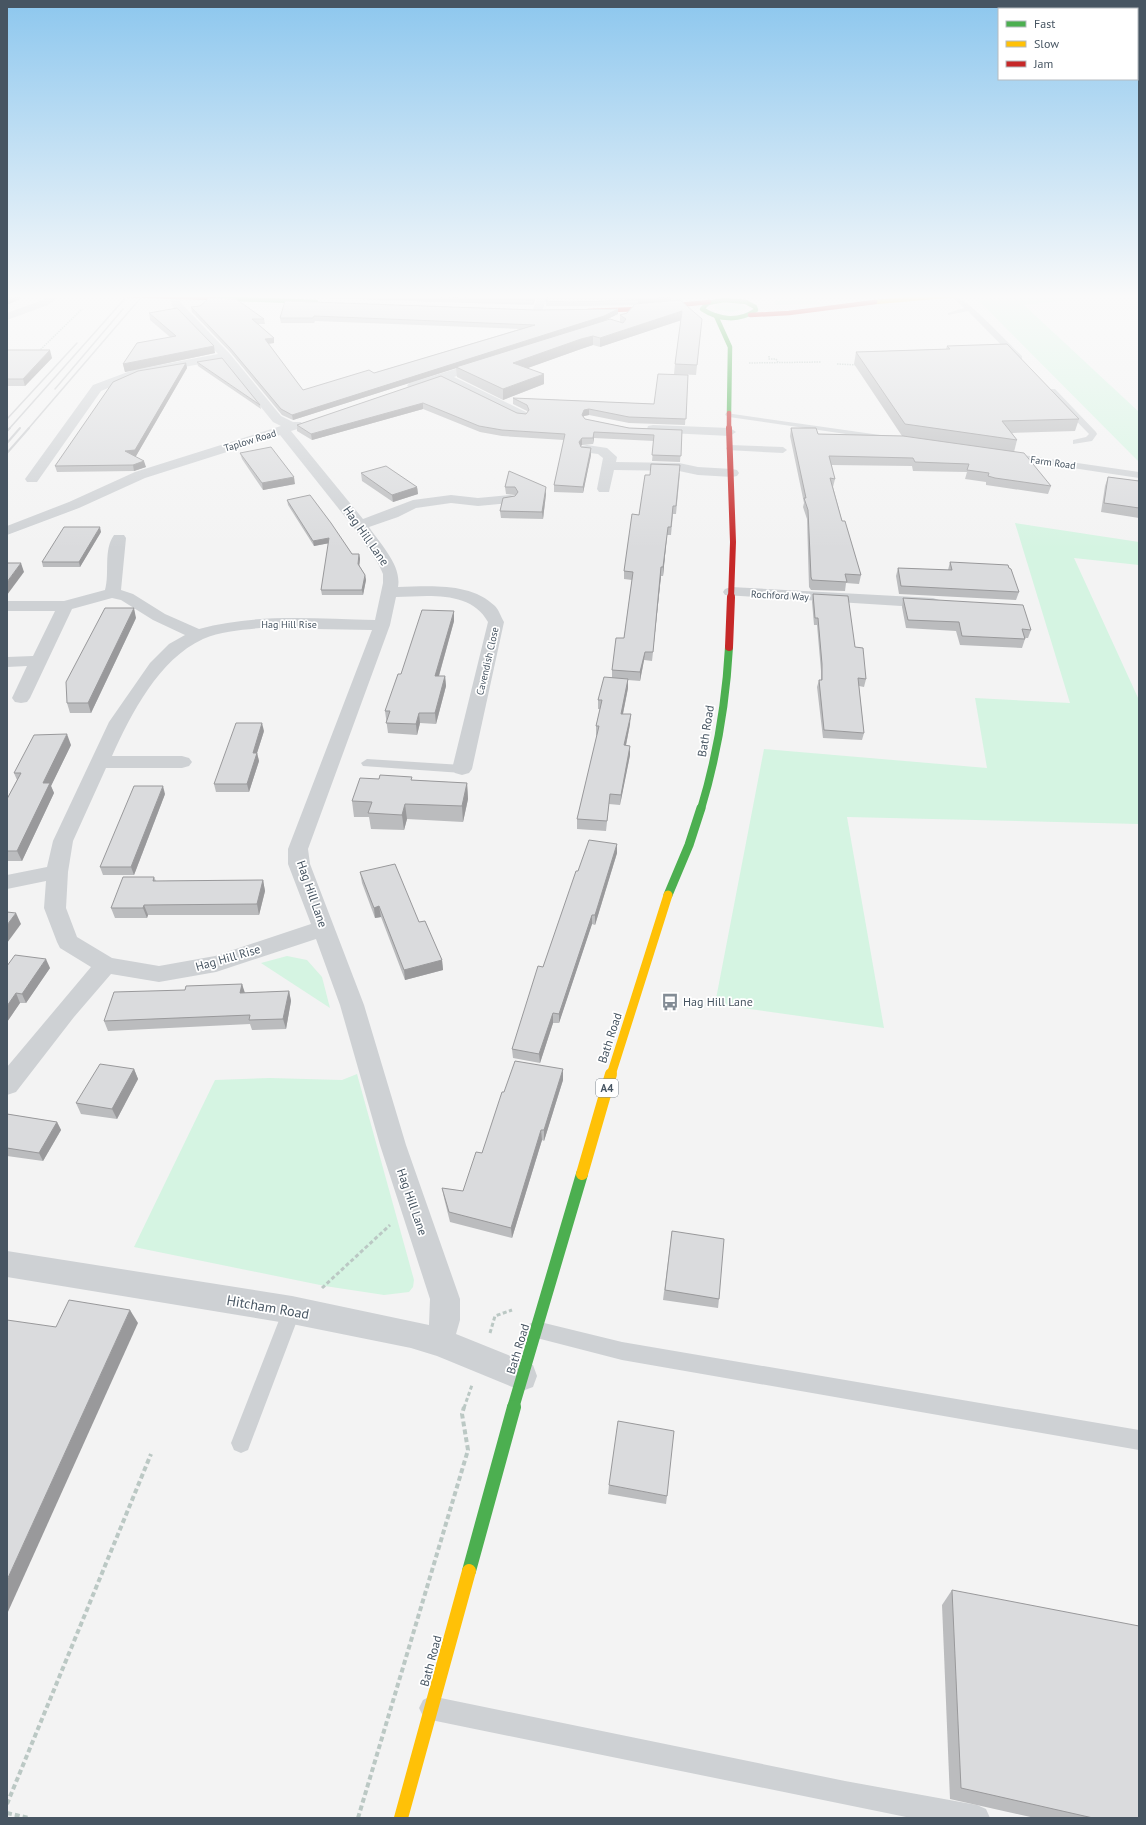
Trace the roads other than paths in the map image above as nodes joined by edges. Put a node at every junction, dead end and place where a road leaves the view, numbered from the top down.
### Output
1 (116, 379) edge
2 (245, 379) edge
3 (433, 379) edge
4 (449, 379) edge
5 (730, 379) edge
6 (1048, 386) edge
7 (405, 388) edge
8 (522, 415) edge
9 (729, 415) junction
10 (307, 422) edge
11 (287, 428) junction
12 (637, 428) edge
13 (730, 432) junction
14 (895, 439) edge
15 (1076, 442) dead end
16 (730, 448) junction
17 (587, 449) edge
18 (783, 450) dead end
19 (997, 454) edge
20 (608, 466) junction
21 (732, 473) junction
22 (1139, 475) edge
23 (32, 479) dead end
24 (604, 490) dead end
25 (510, 499) edge
26 (360, 524) junction
27 (7, 531) edge
28 (119, 538) dead end
29 (112, 592) junction
30 (390, 592) junction
31 (731, 592) junction
32 (950, 604) edge
33 (7, 606) edge
34 (65, 606) junction
35 (382, 625) junction
36 (198, 635) junction
37 (38, 661) junction
38 (7, 662) edge
39 (21, 698) dead end
40 (98, 762) junction
41 (182, 762) dead end
42 (367, 763) dead end
43 (462, 768) joint
44 (57, 872) junction
45 (7, 882) edge
46 (324, 928) junction
47 (106, 965) junction
48 (7, 1085) edge
49 (7, 1264) edge
50 (294, 1310) junction
51 (536, 1330) junction
52 (439, 1342) junction
53 (522, 1376) junction
54 (1139, 1440) edge
55 (241, 1443) dead end
56 (431, 1708) junction
57 (401, 1818) edge
58 (977, 1818) edge

1 - 23 street
2 - 11 street, Hag Hill Lane
3 - 7 street
4 - 8 street
5 - 9 main road, Bath Road / A4
6 - 15 lane
9 - 13 main road, Bath Road / A4
9 - 14 lane
10 - 11 street, Taplow Road
11 - 26 street, Hag Hill Lane
11 - 27 street, Taplow Road
12 - 13 street
13 - 16 main road, Bath Road / A4
16 - 18 lane
16 - 21 main road, Bath Road / A4
17 - 20 street
19 - 22 lane, Farm Road
20 - 21 street
20 - 24 street
21 - 31 main road, Bath Road / A4
25 - 26 street
26 - 30 street, Hag Hill Lane
28 - 29 street
29 - 34 street
29 - 36 street
30 - 35 street, Hag Hill Lane
30 - 43 street, Cavendish Close
31 - 32 street, Rochford Way
31 - 51 main road, Bath Road / A4
33 - 34 street
34 - 37 street
35 - 36 street, Hag Hill Rise
35 - 46 street, Hag Hill Lane
36 - 40 street, Hag Hill Rise
37 - 38 street
37 - 39 street
40 - 41 street
40 - 44 street, Hag Hill Rise
42 - 43 lane
44 - 45 street
44 - 47 street, Hag Hill Rise
46 - 47 street, Hag Hill Rise
46 - 52 street, Hag Hill Lane
47 - 48 street
49 - 50 street, Hitcham Road
50 - 52 street, Hitcham Road
50 - 55 lane
51 - 53 main road, Bath Road / A4
51 - 54 lane
52 - 53 street, Hitcham Road
53 - 56 main road, Bath Road / A4
56 - 57 main road, Bath Road / A4
56 - 58 lane

